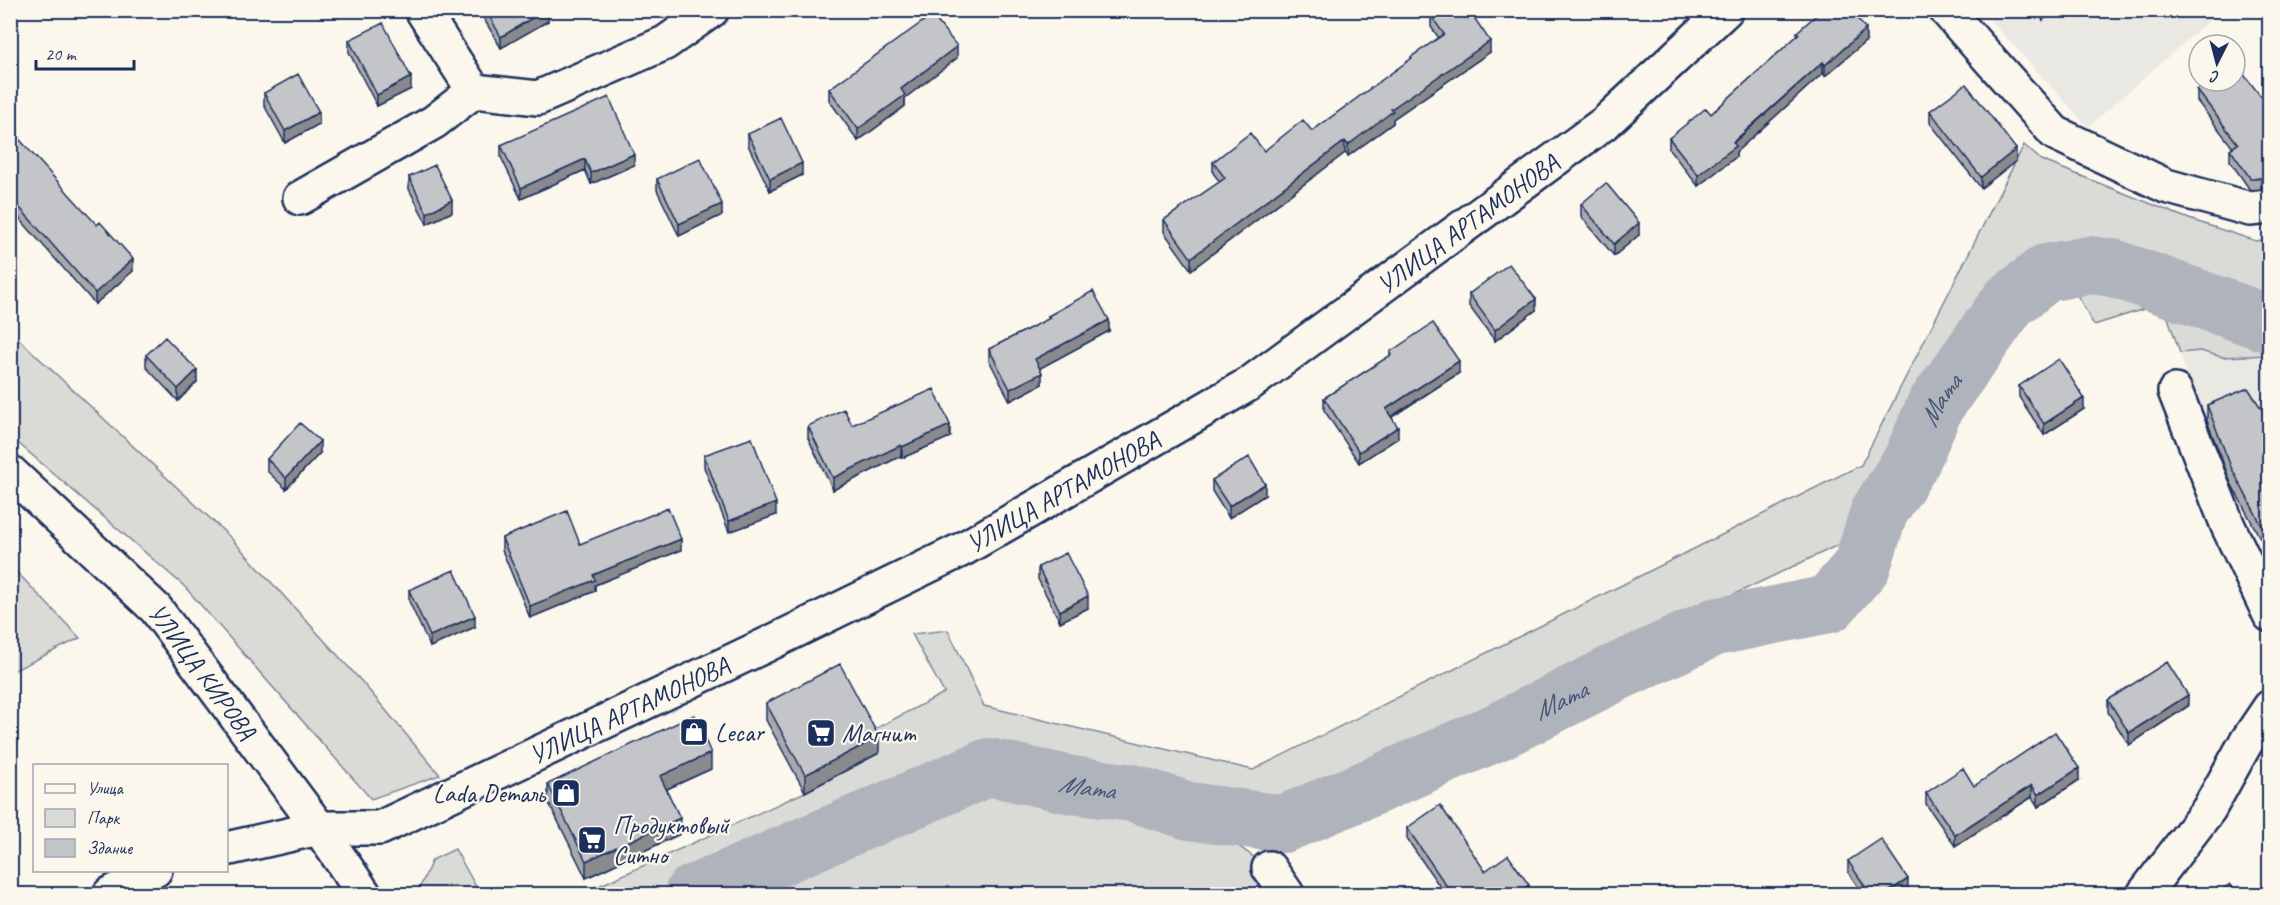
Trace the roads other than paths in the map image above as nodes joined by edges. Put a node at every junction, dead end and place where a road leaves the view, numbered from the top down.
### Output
1 (422, 10) edge
2 (712, 10) edge
3 (1726, 10) edge
4 (1946, 10) edge
5 (474, 91) junction
6 (300, 198) dead end
7 (2270, 207) edge
8 (2175, 391) dead end
9 (10, 472) edge
10 (2270, 615) edge
11 (2270, 708) edge
12 (319, 828) junction
13 (228, 849) edge
14 (151, 872) edge
15 (2142, 892) edge
16 (110, 894) edge
17 (364, 894) edge

1 - 5 street
2 - 5 street
3 - 12 street, УЛИЦА АРТАМОНОВА
4 - 7 street
5 - 6 street
8 - 10 street
9 - 12 street, УЛИЦА КИРОВА
11 - 15 street
12 - 13 street, УЛИЦА АРТАМОНОВА
12 - 17 street, УЛИЦА КИРОВА
14 - 16 street

